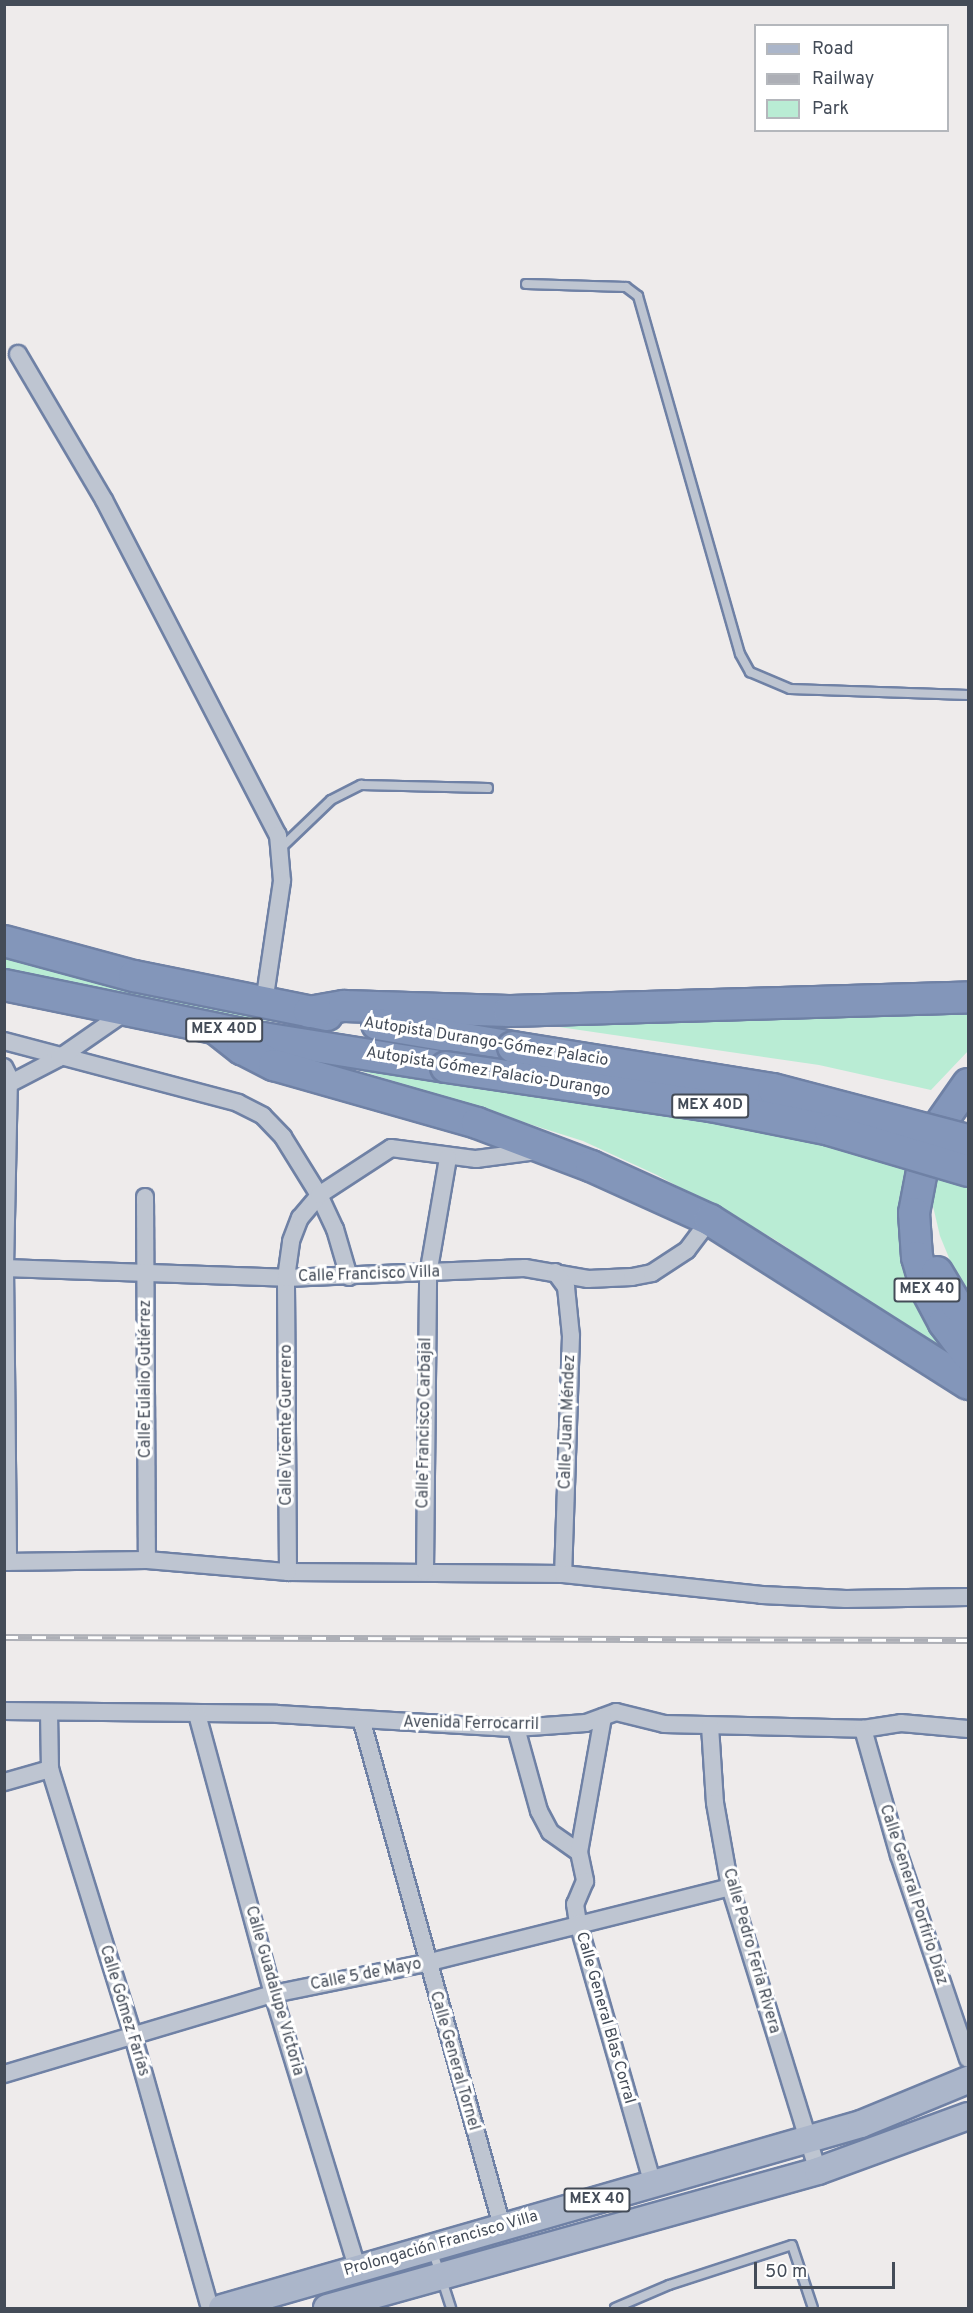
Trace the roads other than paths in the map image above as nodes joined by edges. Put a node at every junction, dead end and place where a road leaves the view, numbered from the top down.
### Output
1 (526, 284) dead end
2 (18, 354) dead end
3 (969, 695) edge
4 (488, 788) dead end
5 (281, 848) junction
6 (4, 941) edge
7 (4, 985) edge
8 (969, 997) edge
9 (264, 1003) junction
10 (127, 1011) junction
11 (309, 1012) junction
12 (216, 1029) junction
13 (4, 1041) edge
14 (59, 1058) junction
15 (7, 1074) edge
16 (969, 1084) edge
17 (969, 1140) edge
18 (548, 1149) junction
19 (447, 1158) junction
20 (969, 1171) edge
21 (319, 1194) junction
22 (145, 1197) dead end
23 (914, 1213) junction
24 (710, 1220) junction
25 (5, 1268) edge
26 (146, 1271) junction
27 (555, 1272) junction
28 (428, 1275) junction
29 (349, 1276) junction
30 (286, 1278) junction
31 (969, 1315) edge
32 (969, 1354) edge
33 (969, 1384) edge
34 (147, 1560) junction
35 (6, 1562) edge
36 (288, 1572) junction
37 (424, 1572) junction
38 (564, 1575) junction
39 (969, 1597) edge
40 (4, 1711) edge
41 (49, 1712) junction
42 (197, 1714) junction
43 (603, 1717) junction
44 (362, 1722) junction
45 (710, 1726) junction
46 (516, 1728) junction
47 (969, 1729) edge
48 (863, 1730) junction
49 (50, 1769) junction
50 (4, 1782) edge
51 (579, 1852) junction
52 (730, 1887) junction
53 (578, 1923) junction
54 (426, 1964) junction
55 (273, 1994) junction
56 (133, 2036) junction
57 (969, 2060) edge
58 (4, 2074) edge
59 (969, 2080) edge
60 (969, 2116) edge
61 (807, 2138) junction
62 (818, 2171) junction
63 (653, 2184) junction
64 (502, 2226) junction
65 (432, 2248) junction
66 (357, 2267) junction
67 (440, 2275) junction
68 (210, 2308) edge
69 (222, 2308) edge
70 (327, 2308) edge
71 (451, 2308) edge
72 (615, 2308) edge
73 (813, 2308) edge

1 - 3 lane
2 - 5 street
4 - 5 lane
5 - 9 street
6 - 9 highway, Autopista Durango-Gómez Palacio / MEX 40D
7 - 10 highway, Autopista Gómez Palacio-Durango / MEX 40D
8 - 11 highway
9 - 11 highway, Autopista Durango-Gómez Palacio / MEX 40D
10 - 12 highway, Autopista Gómez Palacio-Durango / MEX 40D
10 - 14 street
11 - 17 highway, Autopista Durango-Gómez Palacio / MEX 40D, bridge
12 - 18 highway
12 - 20 highway, Autopista Gómez Palacio-Durango / MEX 40D, bridge
13 - 14 street
14 - 15 street
14 - 21 street
15 - 25 street
16 - 23 highway, MEX 40
18 - 19 street
18 - 24 highway
19 - 21 street
19 - 28 street, Calle Francisco Carbajal
21 - 29 street
21 - 30 street, Calle Vicente Guerrero
22 - 26 street, Calle Eulalio Gutiérrez
23 - 31 highway, MEX 40
23 - 32 highway, MEX 40
24 - 27 street, Calle Francisco Villa
24 - 33 highway
25 - 26 street, Calle Francisco Villa
25 - 35 street
26 - 30 street, Calle Francisco Villa
26 - 34 street, Calle Eulalio Gutiérrez
27 - 28 street, Calle Francisco Villa
27 - 38 street, Calle Juan Méndez
28 - 29 street, Calle Francisco Villa
28 - 37 street, Calle Francisco Carbajal
29 - 30 street, Calle Francisco Villa
30 - 36 street, Calle Vicente Guerrero
34 - 35 street
34 - 36 street
36 - 37 street
37 - 38 street
38 - 39 street
40 - 41 street, Avenida Ferrocarril
41 - 42 street, Avenida Ferrocarril
41 - 49 street, Calle Gómez Farías
42 - 44 street, Avenida Ferrocarril
42 - 55 street, Calle Guadalupe Victoria
43 - 45 street, Avenida Ferrocarril
43 - 46 street, Avenida Ferrocarril
43 - 51 street, Calle General Blas Corral
44 - 46 street, Avenida Ferrocarril
44 - 54 street, Calle General Tornel
45 - 48 street, Avenida Ferrocarril
45 - 52 street, Calle Pedro Feria Rivera
46 - 51 street
47 - 48 street, Avenida Ferrocarril
48 - 57 street, Calle General Porfirio Díaz
49 - 50 street
49 - 56 street, Calle Gómez Farías
51 - 53 street, Calle General Blas Corral
52 - 53 street, Calle 5 de Mayo
52 - 61 street, Calle Pedro Feria Rivera
53 - 54 street, Calle 5 de Mayo
53 - 63 street, Calle General Blas Corral
54 - 55 street, Calle 5 de Mayo
54 - 64 street, Calle General Tornel
55 - 56 street, Calle 5 de Mayo
55 - 66 street, Calle Guadalupe Victoria
56 - 58 street, Calle 5 de Mayo
56 - 68 street, Calle Gómez Farías
59 - 61 main road, Prolongación Francisco Villa / MEX 40
60 - 62 main road, Prolongación Francisco Villa / MEX 40
61 - 62 street, Calle Pedro Feria Rivera
61 - 63 main road, Prolongación Francisco Villa / MEX 40
62 - 67 main road, Prolongación Francisco Villa / MEX 40
63 - 64 main road, Prolongación Francisco Villa / MEX 40
64 - 65 main road, Prolongación Francisco Villa / MEX 40
65 - 66 main road, Prolongación Francisco Villa / MEX 40
65 - 67 lane
66 - 69 main road, Prolongación Francisco Villa / MEX 40
67 - 70 main road, Prolongación Francisco Villa / MEX 40
67 - 71 lane
72 - 73 lane

